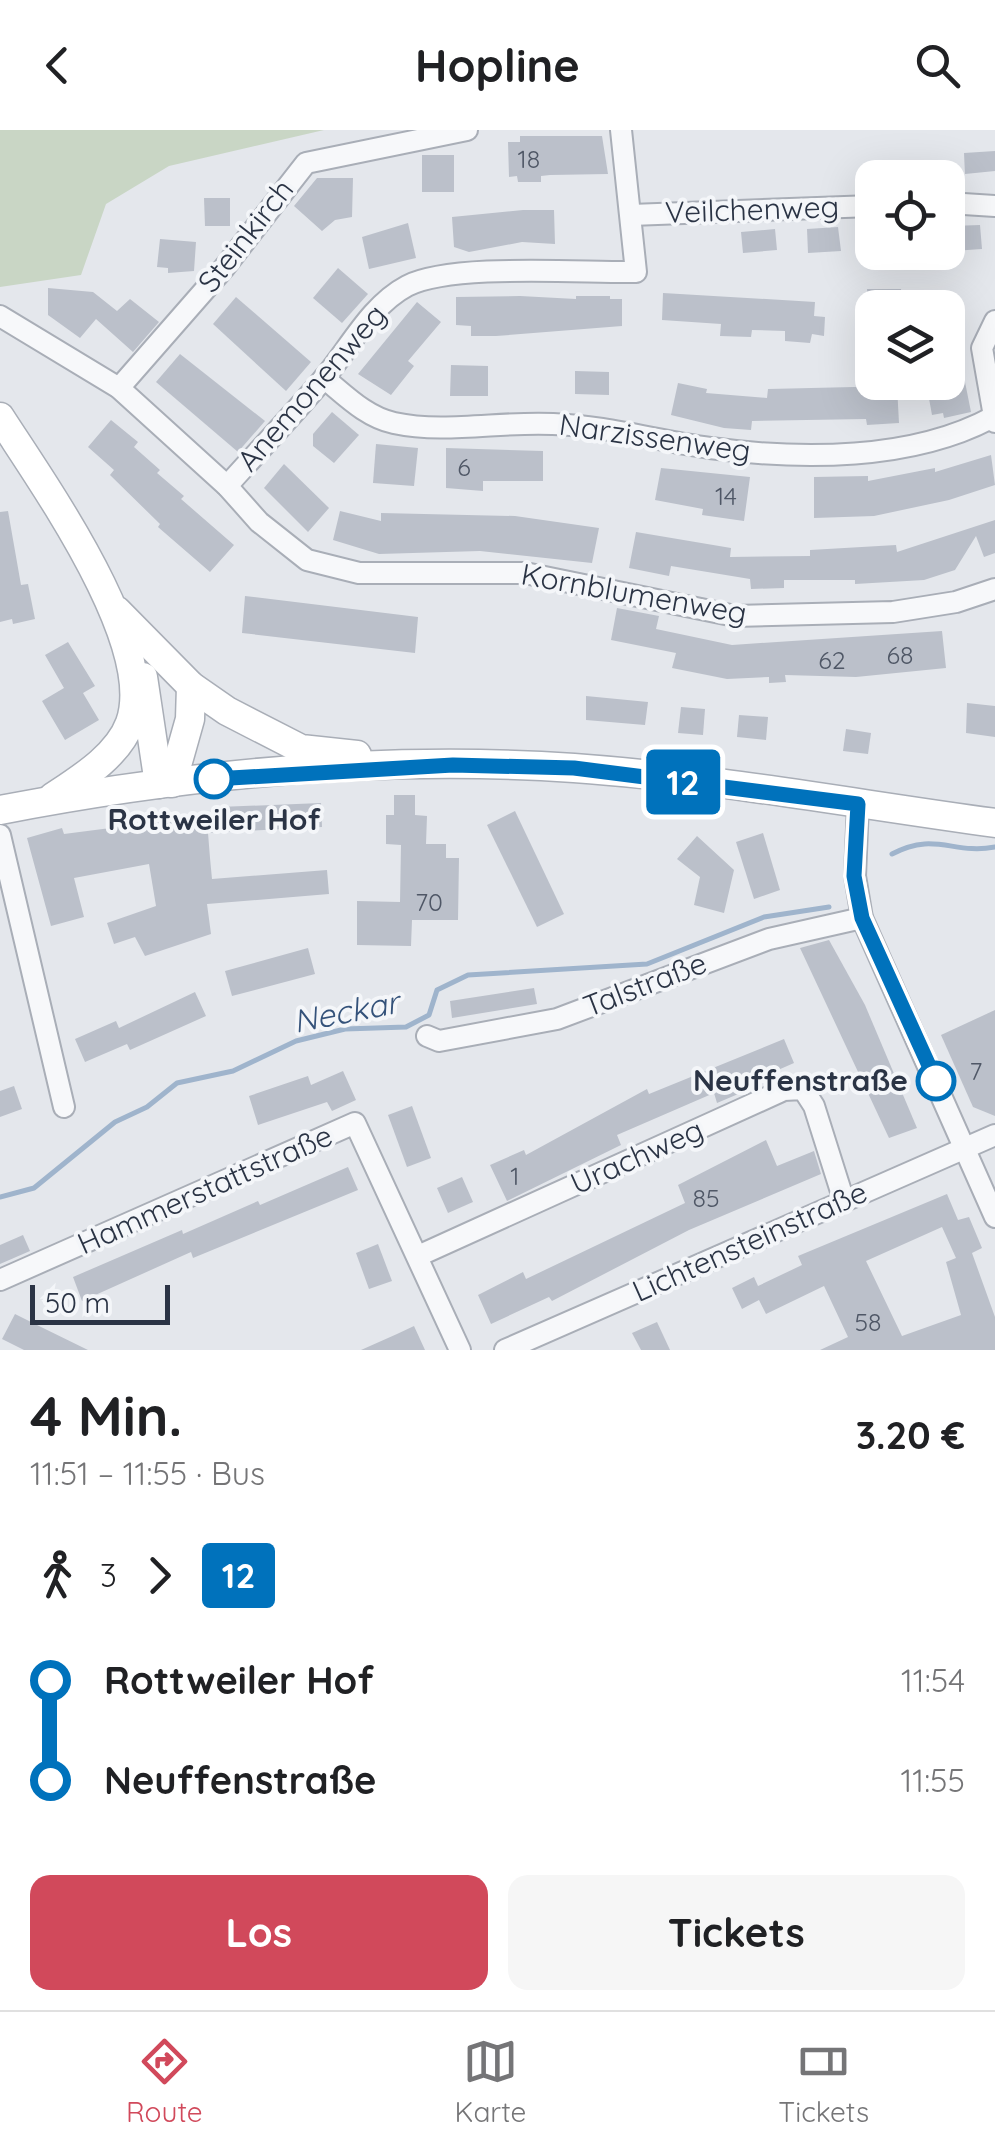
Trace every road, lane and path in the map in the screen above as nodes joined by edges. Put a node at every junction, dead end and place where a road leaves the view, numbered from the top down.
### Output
1 (467, 130) edge
2 (621, 130) edge
3 (965, 204) edge
4 (995, 206) edge
5 (855, 207) edge
6 (631, 215) junction
7 (0, 316) edge
8 (995, 321) edge
9 (324, 378) junction
10 (118, 388) junction
11 (0, 418) edge
12 (994, 419) edge
13 (228, 486) junction
14 (995, 589) edge
15 (117, 611) junction
16 (127, 650) junction
17 (191, 686) junction
18 (453, 765) junction
19 (165, 784) junction
20 (48, 801) junction
21 (858, 804) junction
22 (0, 810) edge
23 (995, 823) edge
24 (0, 835) edge
25 (862, 918) junction
26 (426, 1036) dead end
27 (64, 1107) dead end
28 (995, 1135) edge
29 (966, 1147) junction
30 (844, 1200) junction
31 (995, 1217) edge
32 (418, 1256) junction
33 (0, 1280) edge
34 (460, 1350) edge
35 (505, 1350) edge

1 - 10 street, Steinkirch
2 - 6 street
3 - 4 street
5 - 6 street, Veilchenweg
6 - 9 street, Anemonenweg
7 - 10 street, Kornblumenweg
8 - 12 street
9 - 12 street, Narzissenweg
9 - 13 street, Anemonenweg
10 - 13 street, Kornblumenweg
11 - 15 main road
13 - 14 street, Kornblumenweg
15 - 16 main road
15 - 17 main road
16 - 19 main road
16 - 20 main road
17 - 18 main road
17 - 19 main road
18 - 19 main road
18 - 21 main road
19 - 20 main road
20 - 22 main road
21 - 23 main road
21 - 25 street
24 - 27 street
25 - 26 street, Talstraße
25 - 29 street
28 - 29 street, Lichtensteinstraße
29 - 30 street, Lichtensteinstraße
29 - 31 street
30 - 32 street, Urachweg
30 - 35 street, Lichtensteinstraße
32 - 33 street, Hammerstattstraße
32 - 34 street

